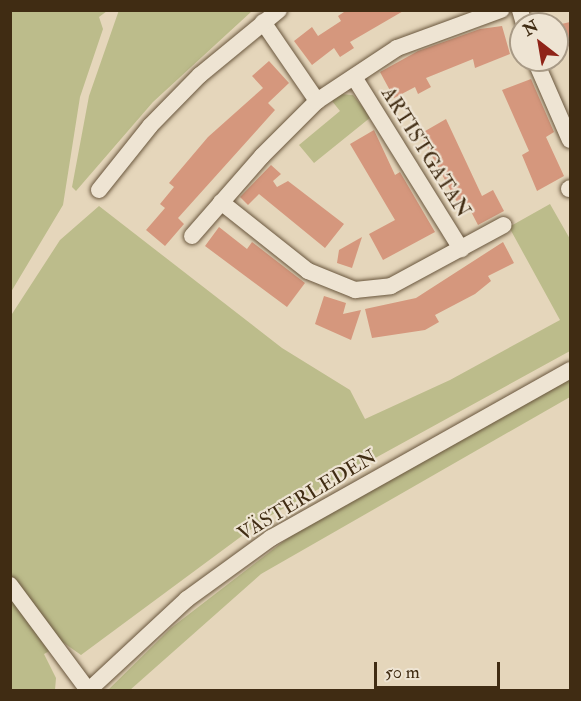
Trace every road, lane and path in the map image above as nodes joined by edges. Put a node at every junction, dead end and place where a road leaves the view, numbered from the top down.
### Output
1 (279, 10) edge
2 (501, 10) edge
3 (263, 22) junction
4 (541, 72) edge
5 (354, 77) junction
6 (318, 101) junction
7 (570, 140) edge
8 (99, 190) dead end
9 (221, 202) junction
10 (504, 225) dead end
11 (192, 236) dead end
12 (461, 249) junction
13 (570, 370) edge
14 (10, 585) edge
15 (88, 690) edge

1 - 3 street
2 - 5 street, ARTISTGATAN
3 - 6 street
3 - 8 street
4 - 7 street
5 - 6 street, ARTISTGATAN
5 - 12 street, ARTISTGATAN
6 - 9 street, ARTISTGATAN
9 - 11 street, ARTISTGATAN
9 - 12 street, ARTISTGATAN
10 - 12 street, ARTISTGATAN
13 - 15 street, VÄSTERLEDEN
14 - 15 street

